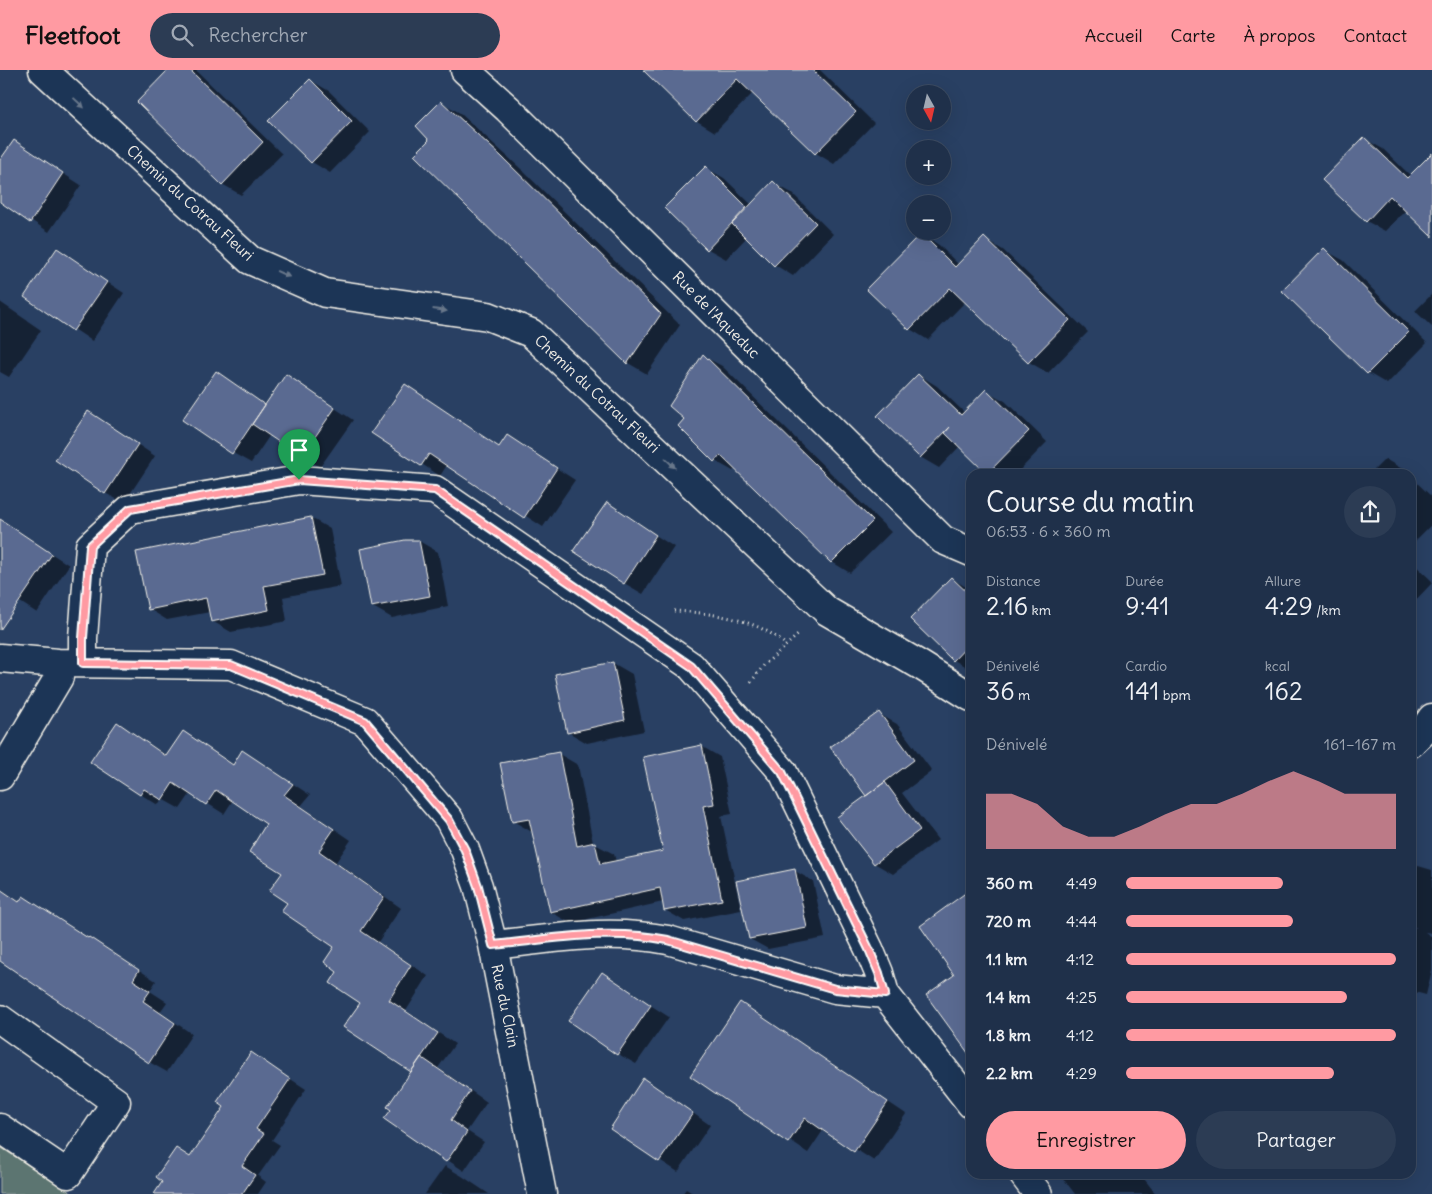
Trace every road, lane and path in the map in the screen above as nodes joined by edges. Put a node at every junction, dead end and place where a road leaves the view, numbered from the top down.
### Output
1 (43, 70) edge
2 (465, 70) edge
3 (966, 550) edge
4 (670, 611) dead end
5 (0, 658) edge
6 (70, 663) junction
7 (746, 689) dead end
8 (966, 694) edge
9 (1432, 718) edge
10 (1416, 738) edge
11 (0, 776) edge
12 (493, 945) junction
13 (885, 994) junction
14 (0, 1019) edge
15 (966, 1098) edge
16 (0, 1128) edge
17 (1027, 1179) edge
18 (542, 1194) edge
19 (1038, 1194) edge

1 -> 8 street, Chemin du Cotrau Fleuri
2 - 3 street, Rue de l'Aqueduc
4 - 7 path
5 - 6 street, Rue du Clain
6 - 11 street
6 - 12 street, Rue du Clain
6 - 13 street
9 - 10 street
12 - 13 street
12 - 18 street, Rue du Clain
13 - 15 street
14 - 16 street
17 - 19 street

